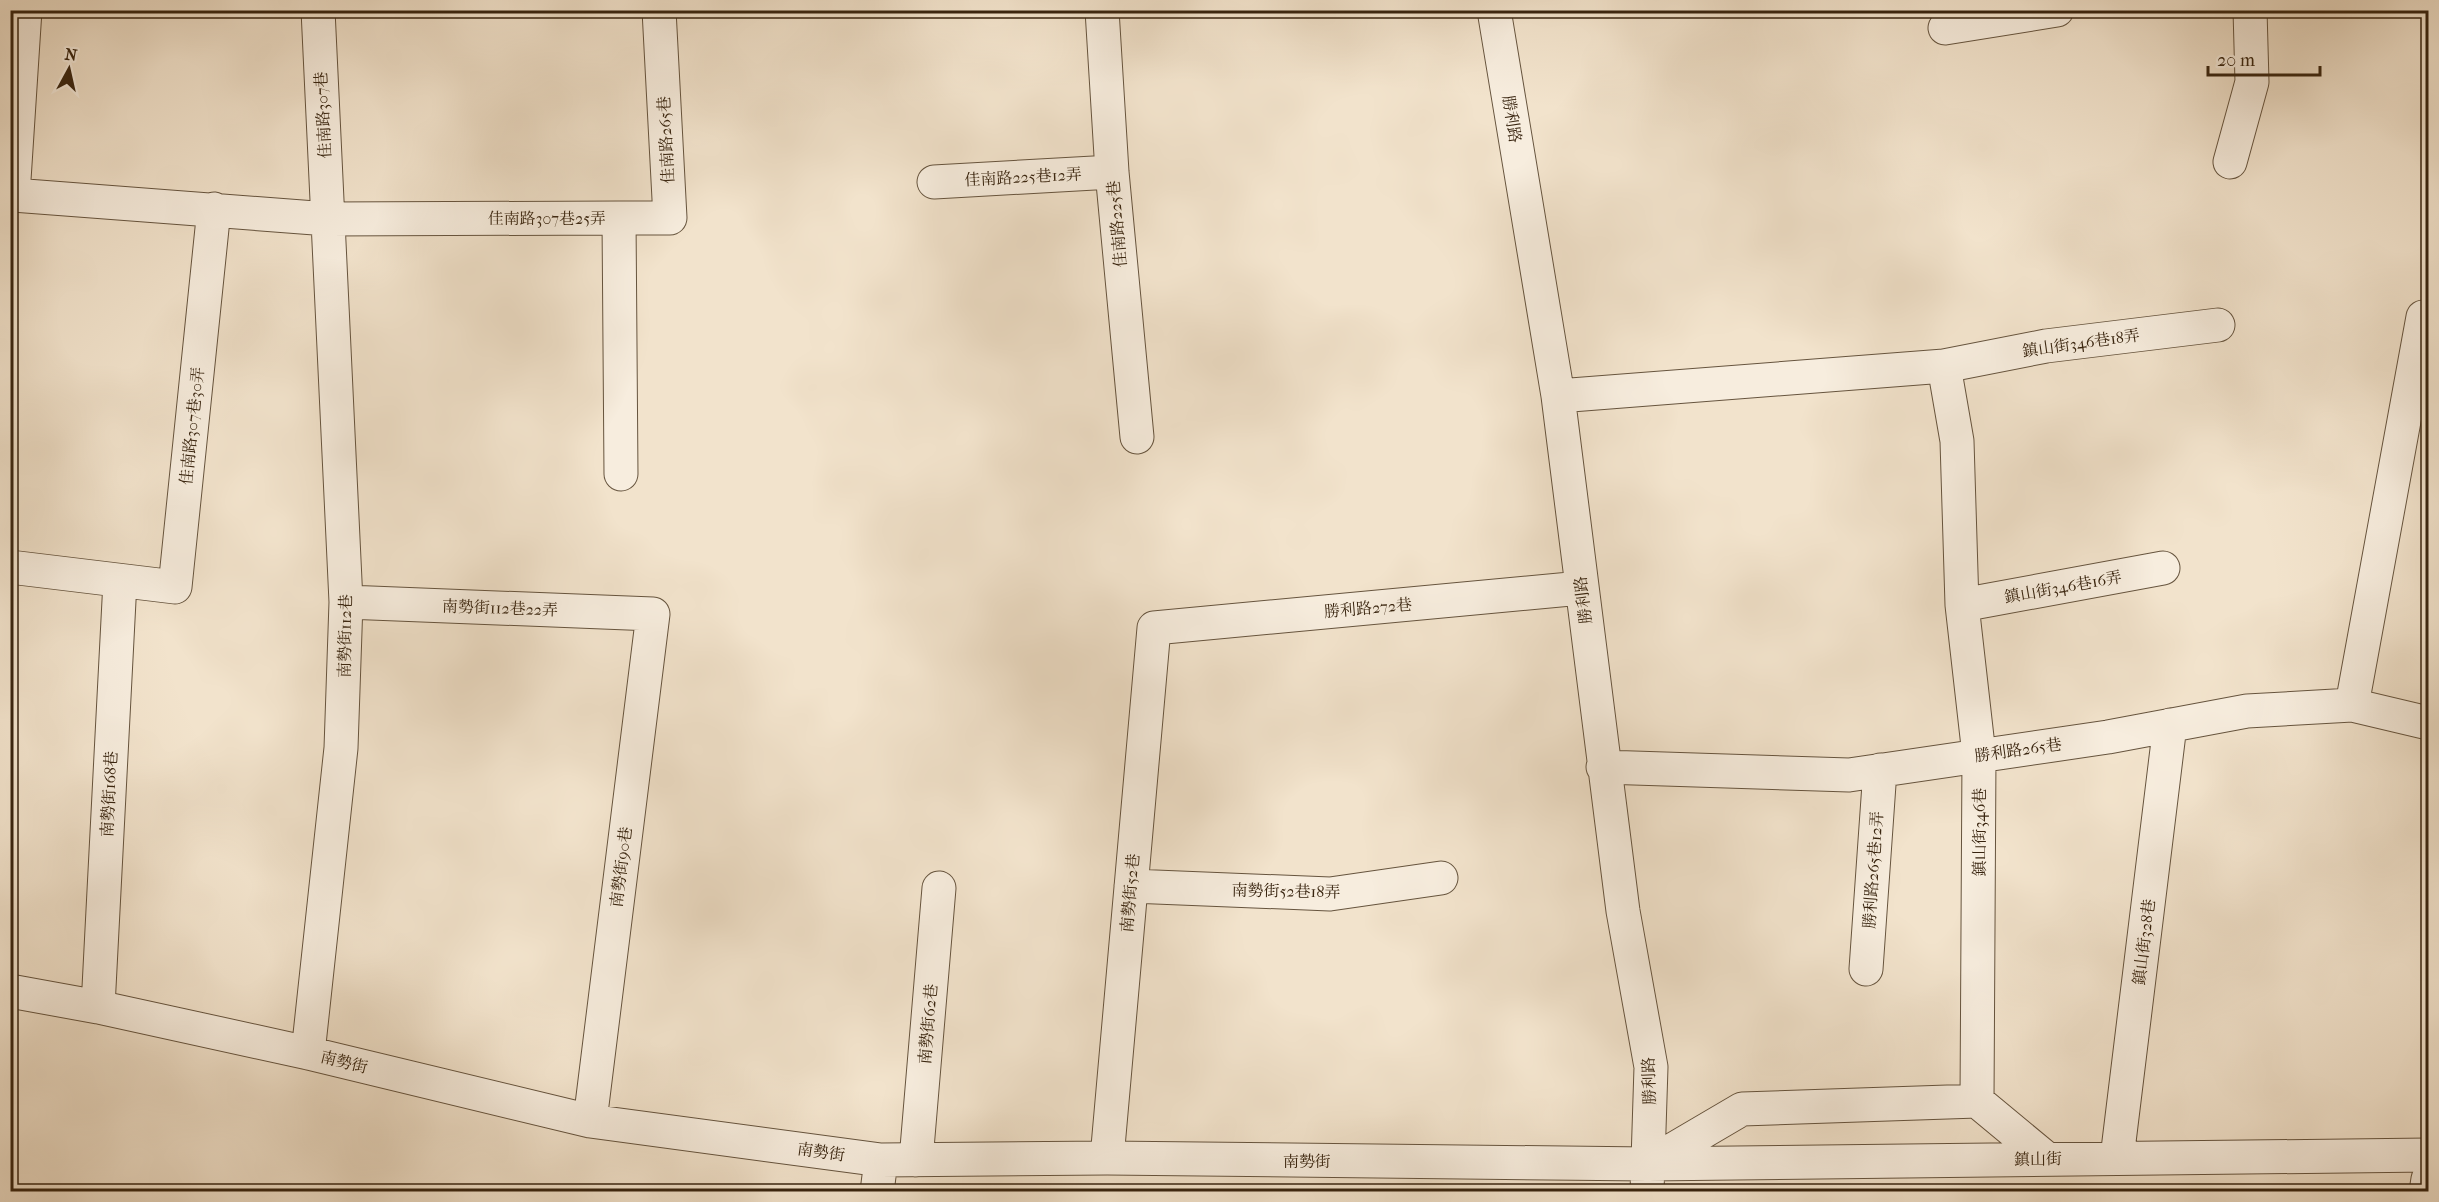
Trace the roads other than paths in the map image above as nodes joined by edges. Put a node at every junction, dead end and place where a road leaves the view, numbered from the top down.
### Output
1 (25, 10) edge
2 (318, 10) edge
3 (659, 10) edge
4 (1102, 10) edge
5 (1494, 10) edge
6 (2057, 10) edge
7 (2250, 10) edge
8 (1945, 28) dead end
9 (2230, 162) dead end
10 (1112, 172) junction
11 (934, 182) dead end
12 (214, 210) junction
13 (619, 218) junction
14 (328, 219) junction
15 (2423, 318) dead end
16 (2218, 324) dead end
17 (1944, 366) junction
18 (1558, 396) junction
19 (1137, 437) dead end
20 (621, 474) dead end
21 (10, 567) edge
22 (2163, 568) dead end
23 (120, 581) junction
24 (1581, 588) junction
25 (346, 602) junction
26 (1962, 605) junction
27 (653, 614) joint
28 (1154, 628) joint
29 (2352, 705) junction
30 (2428, 723) edge
31 (2170, 725) junction
32 (1979, 755) junction
33 (1603, 767) junction
34 (1880, 770) junction
35 (1441, 878) dead end
36 (1131, 886) junction
37 (939, 888) dead end
38 (1866, 969) dead end
39 (10, 991) edge
40 (98, 1007) junction
41 (308, 1053) junction
42 (1977, 1101) junction
43 (590, 1121) junction
44 (2428, 1155) edge
45 (1107, 1158) junction
46 (2117, 1158) junction
47 (2047, 1159) junction
48 (916, 1160) junction
49 (879, 1176) edge
50 (1647, 1178) edge
51 (2428, 1179) edge
52 (2426, 1191) edge

1 - 12 street
2 - 14 street, 佳南路307巷
3 - 13 street, 佳南路265巷
4 - 10 street, 佳南路225巷
5 - 18 street, 勝利路
6 - 8 street
7 - 9 street
10 - 11 street, 佳南路225巷12弄
10 - 19 street, 佳南路225巷
12 - 14 street
12 - 23 street, 佳南路307巷30弄
13 - 14 street, 佳南路307巷25弄
13 - 20 street, 佳南路307巷25弄
14 - 25 street, 南勢街112巷
15 - 29 street
16 - 17 street, 鎮山街346巷18弄
17 - 18 street, 鎮山街346巷18弄
17 - 26 street, 鎮山街346巷
18 - 24 street, 勝利路
21 - 23 street
22 - 26 street, 鎮山街346巷16弄
23 - 40 street, 南勢街168巷
24 - 28 street, 勝利路272巷
24 - 33 street, 勝利路
25 - 27 street, 南勢街112巷22弄
25 - 41 street, 南勢街112巷
26 - 32 street, 鎮山街346巷
27 - 43 street, 南勢街90巷
28 - 36 street, 南勢街52巷
29 - 30 street, 勝利路265巷
29 - 31 street, 勝利路265巷
31 - 32 street, 勝利路265巷
31 - 46 street, 鎮山街328巷
32 - 34 street, 勝利路265巷
32 - 42 street, 鎮山街346巷
33 - 34 street, 勝利路265巷
33 - 50 street, 勝利路
34 - 38 street, 勝利路265巷12弄
35 - 36 street, 南勢街52巷18弄
36 - 45 street, 南勢街52巷
37 - 48 street, 南勢街62巷
39 - 40 street, 南勢街
40 - 41 street, 南勢街
41 - 43 street, 南勢街
42 - 47 street
42 - 50 street
43 - 49 street, 南勢街
44 - 46 street, 鎮山街
45 - 48 street, 南勢街
45 - 50 street, 南勢街
46 - 47 street, 鎮山街
47 - 50 street, 鎮山街
48 - 49 street, 南勢街
51 - 52 street

